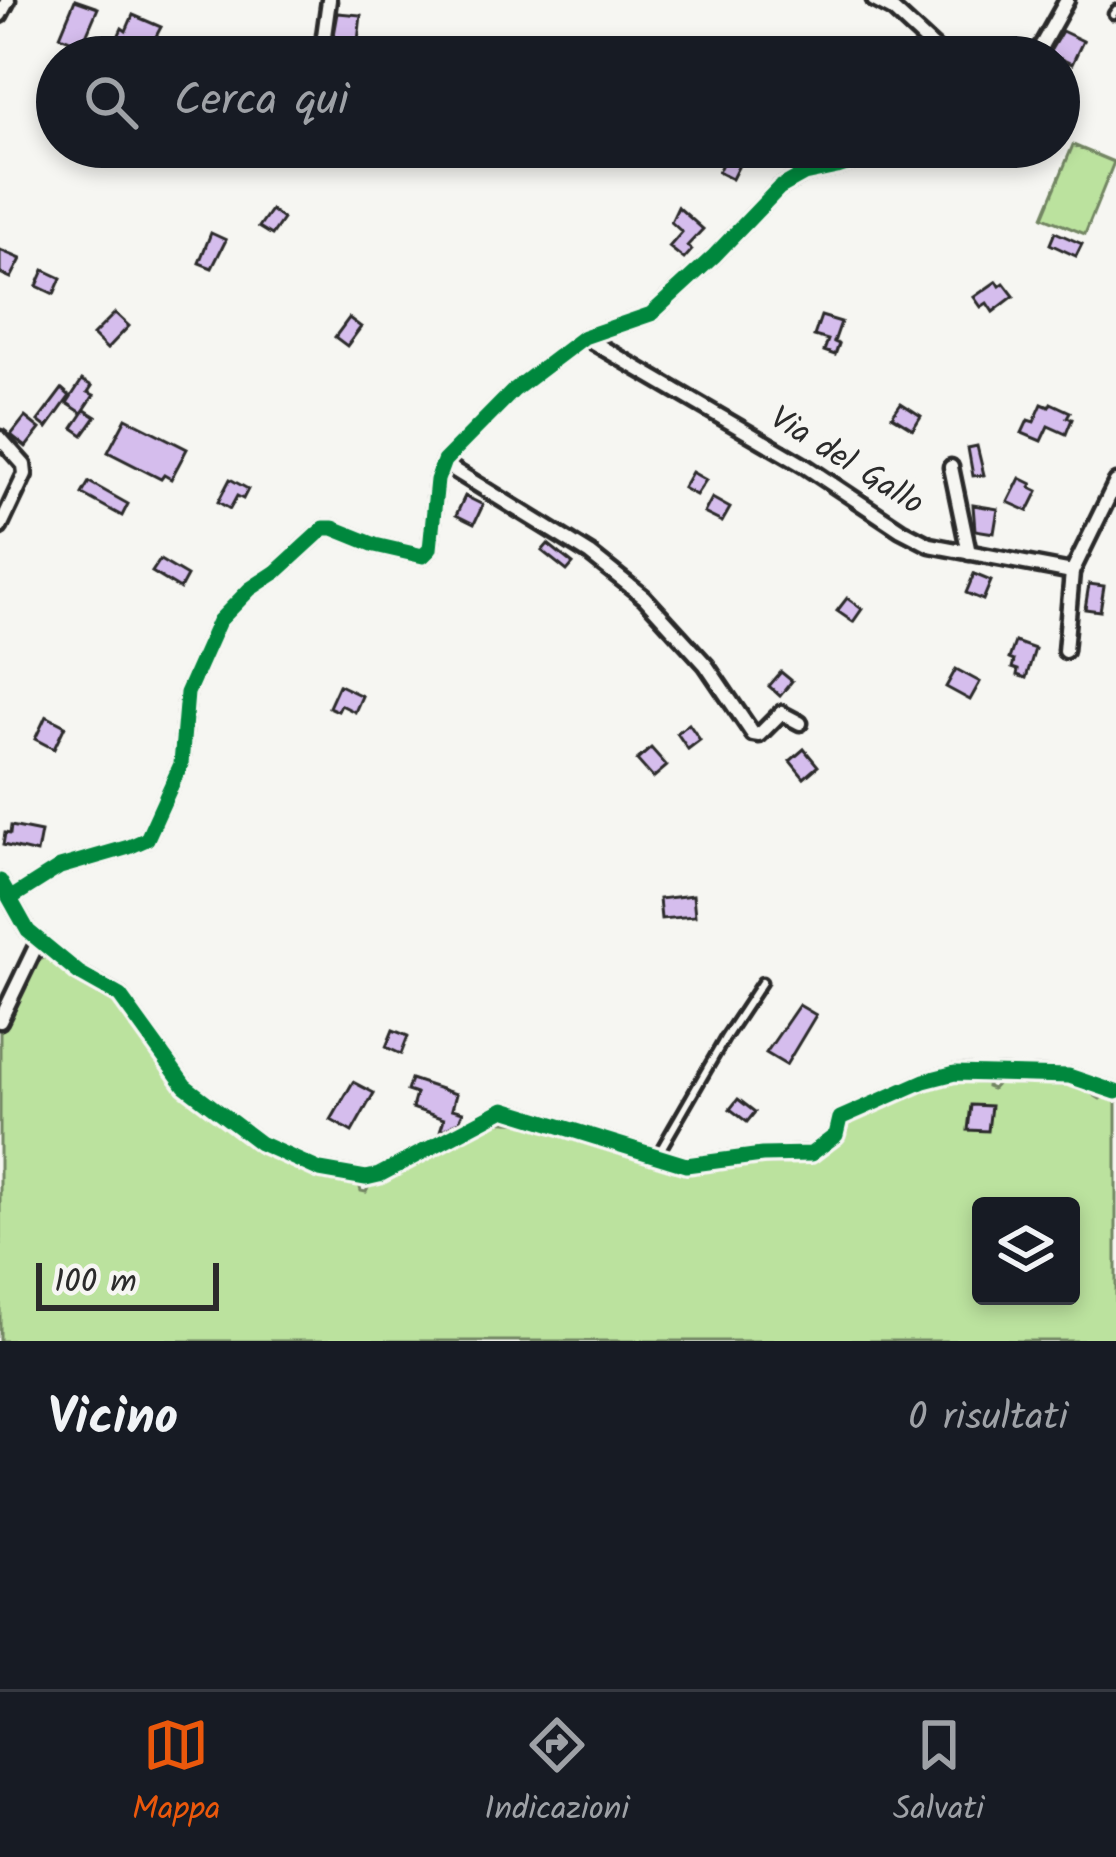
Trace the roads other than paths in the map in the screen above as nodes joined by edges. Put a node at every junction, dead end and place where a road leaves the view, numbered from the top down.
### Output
1 (8, 0) edge
2 (329, 0) edge
3 (874, 0) edge
4 (1067, 0) edge
5 (0, 15) edge
6 (324, 36) dead end
7 (921, 36) edge
8 (1047, 36) edge
9 (832, 168) edge
10 (584, 337) junction
11 (0, 438) edge
12 (444, 461) junction
13 (951, 467) dead end
14 (1114, 491) edge
15 (0, 527) edge
16 (969, 553) junction
17 (1072, 572) junction
18 (1065, 652) dead end
19 (800, 724) dead end
20 (0, 881) edge
21 (11, 898) junction
22 (39, 940) junction
23 (762, 982) dead end
24 (0, 1022) edge
25 (1116, 1092) edge
26 (657, 1156) junction

1 - 5 street
2 - 6 street
3 - 7 street
4 - 8 street
9 - 10 street
10 - 12 street
10 - 16 street, Via del Gallo
11 - 15 street
12 - 19 street
12 - 21 street
13 - 16 street
14 - 17 street
16 - 17 street, Via del Gallo
17 - 18 street
20 - 21 street
21 - 22 street
22 - 24 street
22 - 26 street
23 - 26 lane
25 - 26 street

